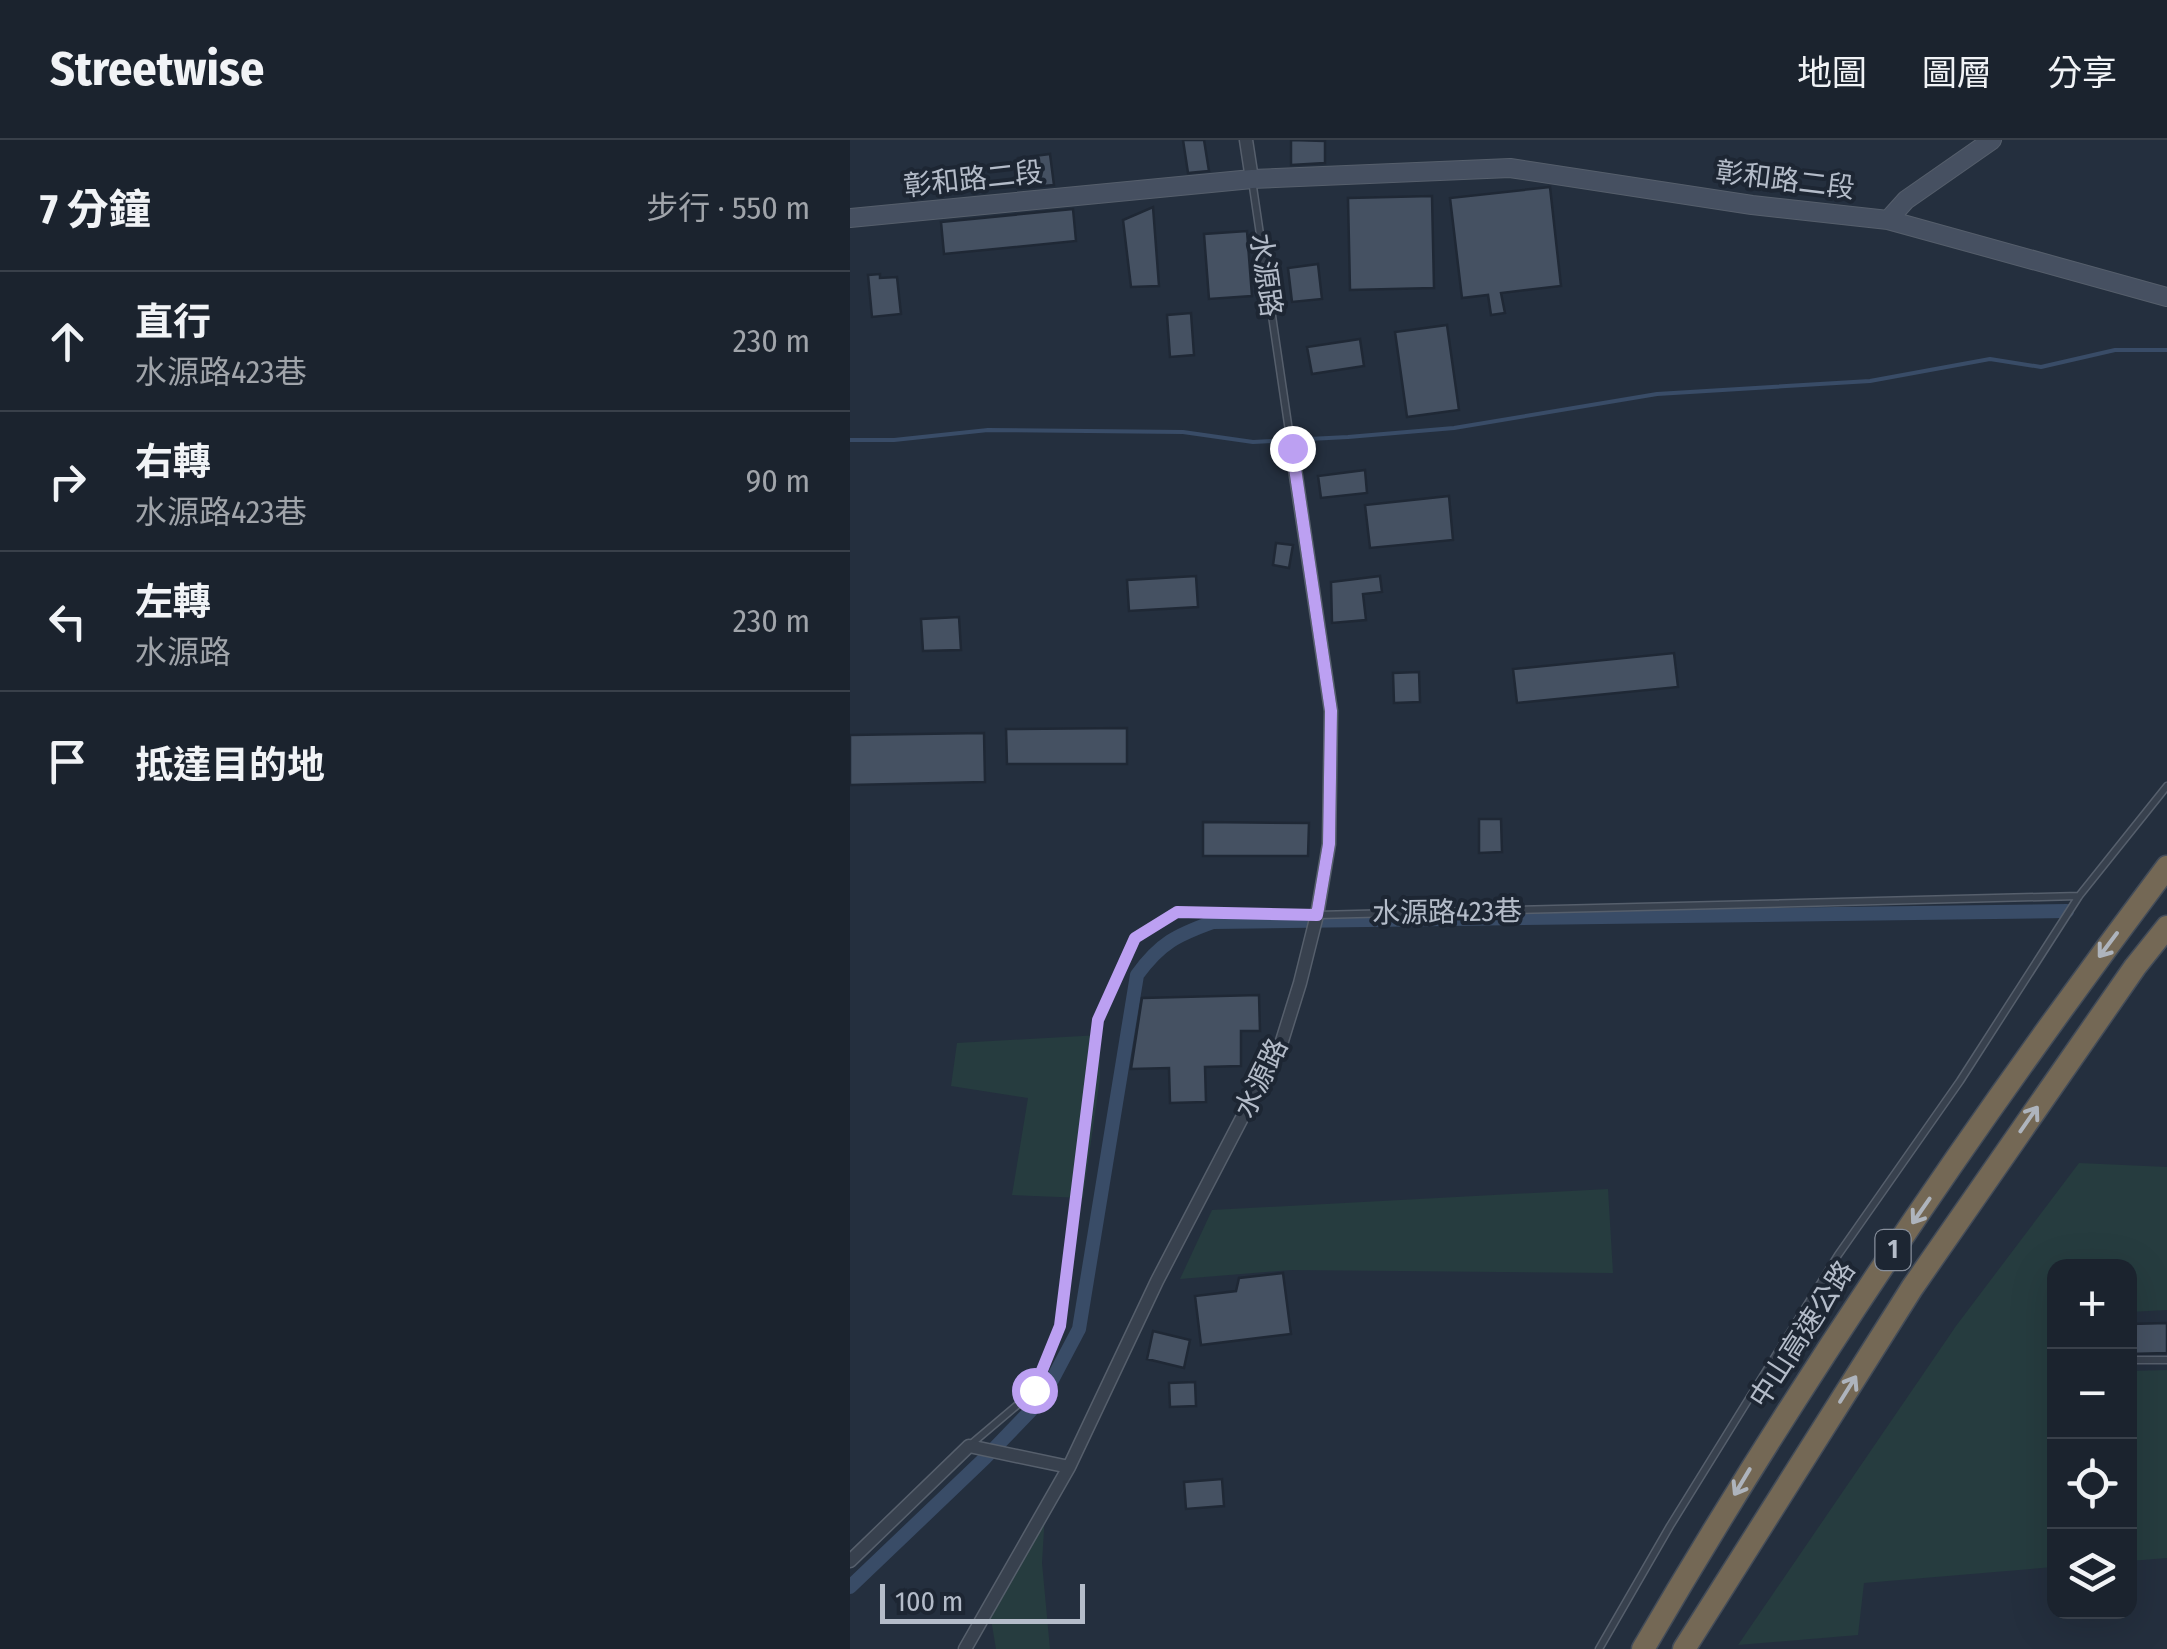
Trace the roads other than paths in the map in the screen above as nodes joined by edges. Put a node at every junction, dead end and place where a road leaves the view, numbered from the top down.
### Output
1 (1246, 140) edge
2 (1992, 140) edge
3 (1252, 179) junction
4 (850, 218) edge
5 (1888, 220) junction
6 (2167, 297) edge
7 (1289, 431) dead end
8 (1292, 448) dead end
9 (2167, 786) edge
10 (2167, 867) edge
11 (2079, 896) junction
12 (1317, 915) junction
13 (2167, 928) edge
14 (2137, 1360) edge
15 (2167, 1360) edge
16 (969, 1446) junction
17 (1069, 1467) junction
18 (850, 1561) edge
19 (965, 1649) edge
20 (1600, 1649) edge
21 (1643, 1649) edge
22 (1684, 1649) edge

1 - 3 street
2 - 5 street
3 - 4 street, 彰和路二段
3 - 5 street, 彰和路二段
3 - 7 lane, 水源路
5 - 6 street, 彰和路二段
8 - 12 street, 水源路
9 - 11 lane
10 -> 21 highway, 中山高速公路 / 1
11 - 12 lane, 水源路423巷
11 - 20 lane
12 - 16 lane, 水源路423巷
12 - 17 street, 水源路
22 -> 13 highway, 1
14 - 15 lane
16 - 17 street
16 - 18 street
17 - 19 street, 水源路

